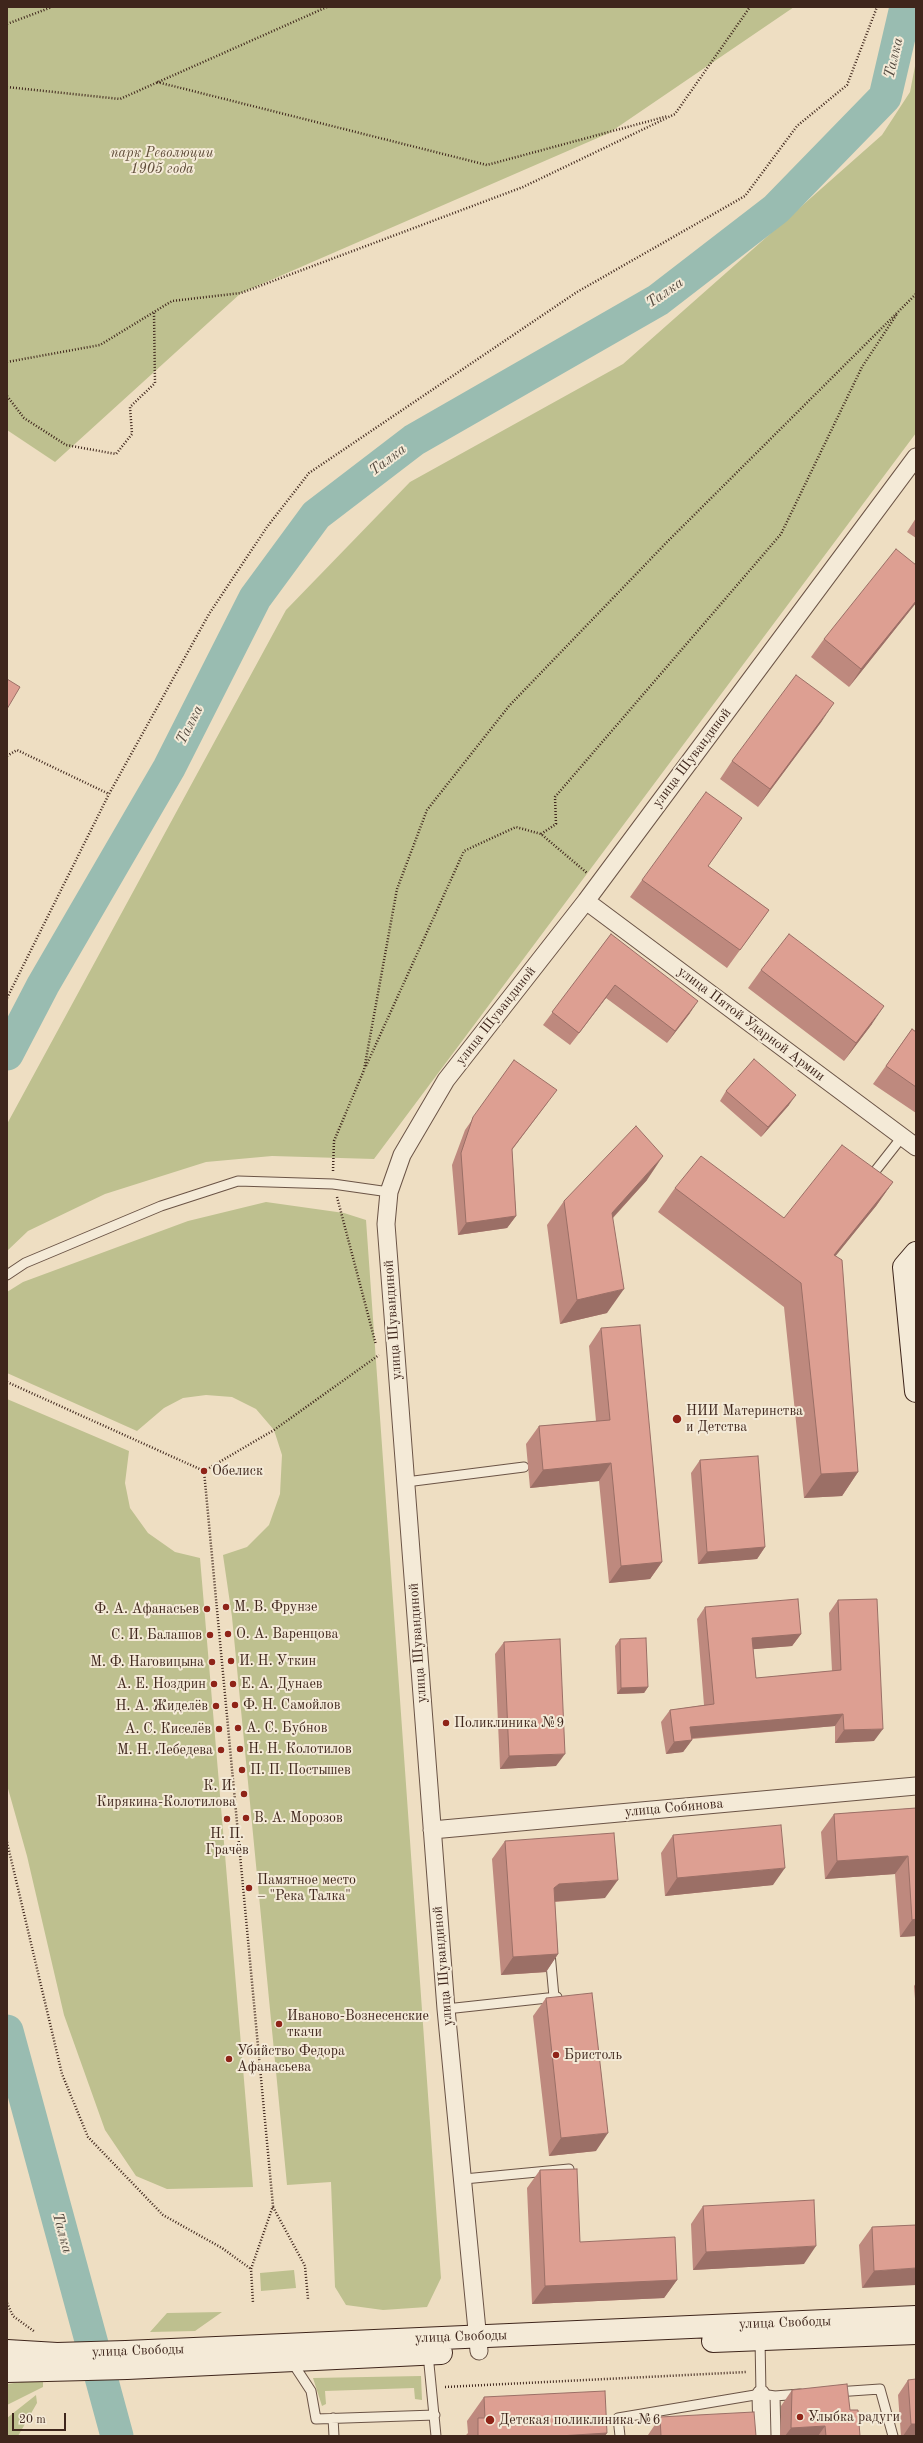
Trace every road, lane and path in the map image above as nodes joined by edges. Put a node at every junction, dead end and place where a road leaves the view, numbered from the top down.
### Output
1 (52, 7) edge
2 (327, 7) edge
3 (750, 7) edge
4 (877, 7) edge
5 (7, 24) edge
6 (157, 82) junction
7 (7, 87) edge
8 (675, 114) junction
9 (916, 294) edge
10 (901, 309) junction
11 (154, 312) junction
12 (7, 362) edge
13 (7, 396) edge
14 (916, 457) edge
15 (7, 756) edge
16 (109, 794) junction
17 (541, 834) junction
18 (599, 883) junction
19 (586, 901) junction
20 (7, 998) edge
21 (364, 1070) junction
22 (902, 1137) junction
23 (916, 1147) edge
24 (333, 1184) junction
25 (861, 1189) edge
26 (389, 1192) junction
27 (916, 1253) edge
28 (7, 1275) edge
29 (7, 1382) edge
30 (916, 1391) edge
31 (524, 1467) dead end
32 (204, 1471) junction
33 (406, 1482) junction
34 (916, 1786) edge
35 (432, 1830) junction
36 (7, 1842) edge
37 (550, 1945) edge
38 (569, 1996) edge
39 (554, 1997) junction
40 (446, 2010) junction
41 (464, 2180) junction
42 (571, 2192) edge
43 (272, 2206) junction
44 (251, 2269) junction
45 (308, 2299) dead end
46 (7, 2303) edge
47 (253, 2303) dead end
48 (916, 2317) edge
49 (916, 2333) edge
50 (41, 2336) dead end
51 (760, 2340) junction
52 (479, 2344) junction
53 (428, 2346) junction
54 (7, 2351) edge
55 (127, 2360) junction
56 (57, 2362) junction
57 (292, 2362) junction
58 (7, 2371) edge
59 (761, 2371) junction
60 (432, 2388) junction
61 (828, 2392) edge
62 (813, 2393) edge
63 (768, 2395) junction
64 (434, 2415) junction
65 (333, 2418) junction
66 (334, 2436) edge
67 (436, 2436) edge
68 (620, 2436) edge
69 (762, 2436) edge
70 (776, 2436) edge
71 (893, 2436) edge

1 - 5 path
2 - 6 path
3 - 8 path
4 - 16 path
6 - 7 path
6 - 8 path
8 - 11 path
9 - 10 path
10 - 17 path
10 - 21 path
11 - 12 path
11 - 13 path
14 - 18 street, улица Шувандиной
15 - 16 path
16 - 20 path
17 - 18 path
17 - 21 path
18 - 19 street, улица Шувандиной
19 - 22 street, улица Пятой Ударной Армии
19 - 26 street, улица Шувандиной
21 - 24 path
22 - 23 street, улица Пятой Ударной Армии
22 - 25 lane
24 - 26 lane
24 - 28 lane
24 - 32 path
26 - 33 street, улица Шувандиной
27 - 30 main road
29 - 32 path
31 - 33 lane
32 - 43 path
33 - 35 street, улица Шувандиной
34 - 35 street, улица Собинова
35 - 40 street, улица Шувандиной
36 - 44 path
37 - 39 lane
38 - 39 lane
39 - 40 lane
40 - 41 street, улица Шувандиной
41 - 42 lane
41 - 52 street, улица Шувандиной
43 - 44 path
43 - 45 path
44 - 47 path
46 - 50 path
48 - 52 main road, улица Свободы
49 - 51 main road, улица Свободы
51 - 52 main road, улица Свободы
51 - 59 lane
52 - 53 main road, улица Свободы
53 - 55 main road, улица Свободы
53 - 57 main road, улица Свободы
53 - 60 lane
54 - 56 main road, улица Свободы
55 - 56 main road, улица Свободы
55 - 57 main road, улица Свободы
56 - 58 main road, улица Свободы
57 - 65 lane
59 - 60 path
59 - 63 lane
60 - 64 lane
61 - 71 lane
62 - 63 lane
63 - 68 lane
63 - 69 street
63 - 70 lane
64 - 65 lane
64 - 67 lane
65 - 66 lane

